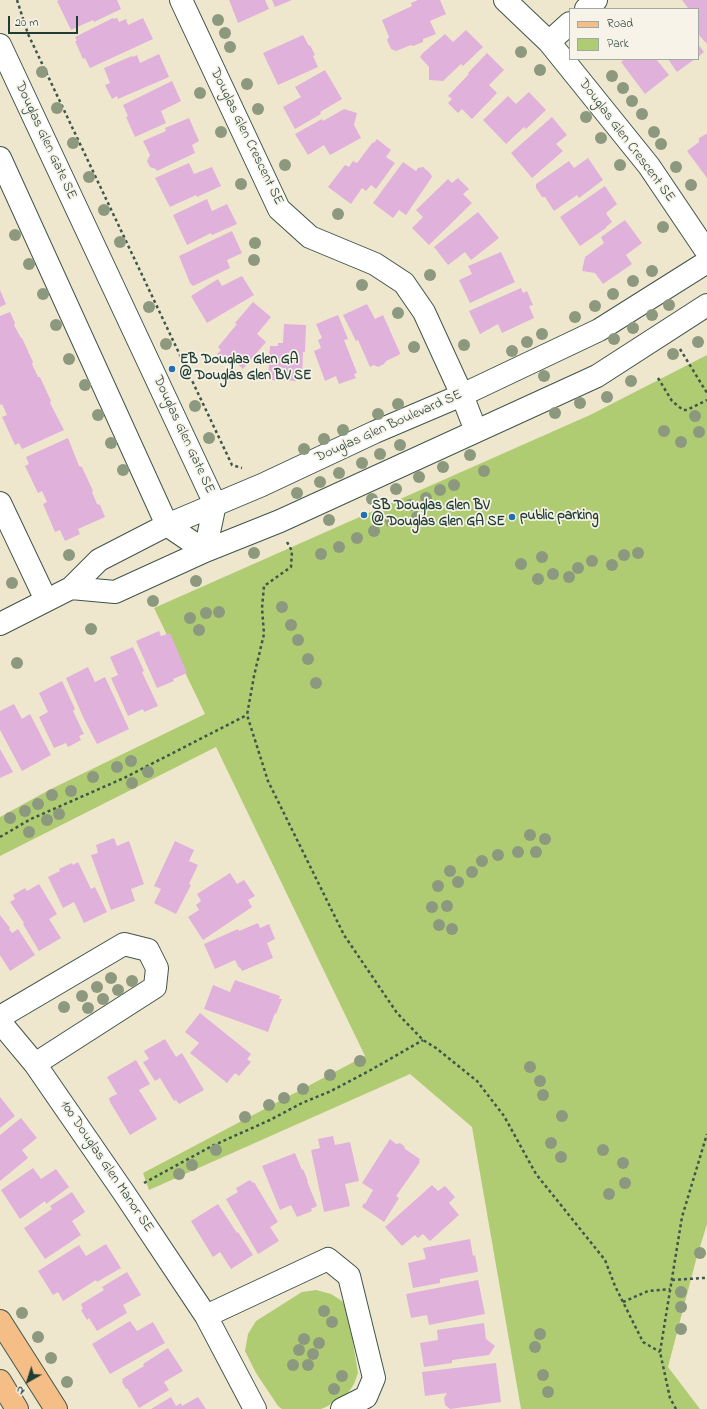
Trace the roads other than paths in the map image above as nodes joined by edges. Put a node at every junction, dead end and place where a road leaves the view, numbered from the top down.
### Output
1 (181, 0) edge
2 (505, 0) edge
3 (596, 0) edge
4 (587, 8) edge
5 (569, 25) edge
6 (550, 42) junction
7 (0, 46) edge
8 (0, 158) edge
9 (707, 252) edge
10 (707, 262) edge
11 (707, 305) edge
12 (462, 395) junction
13 (476, 431) junction
14 (0, 503) edge
15 (215, 504) junction
16 (167, 524) junction
17 (205, 551) junction
18 (71, 588) junction
19 (46, 600) junction
20 (0, 624) edge
21 (0, 1018) edge
22 (0, 1022) edge
23 (35, 1064) junction
24 (206, 1316) junction
25 (0, 1321) edge
26 (0, 1380) edge
27 (17, 1409) edge
28 (56, 1409) edge
29 (255, 1409) edge
30 (342, 1409) edge

1 - 12 street, Douglas Glen Crescent SE
2 - 6 street, Douglas Glen Crescent SE
3 - 4 street
5 - 6 street
6 - 9 street, Douglas Glen Crescent SE
7 - 15 street, Douglas Glen Gate SE
8 - 16 street
10 - 12 street, Douglas Glen Boulevard SE
11 - 13 street
12 - 13 street, Douglas Glen Crescent SE
12 - 15 street, Douglas Glen Boulevard SE
13 - 17 street
14 - 19 street
15 - 16 street, Douglas Glen Boulevard SE
15 - 17 street, Douglas Glen Gate SE
16 - 17 street
16 - 18 street, Douglas Glen Boulevard SE
17 - 18 street
18 - 19 street, Douglas Glen Boulevard SE
19 - 20 street, Douglas Glen Boulevard SE
21 - 23 street
22 - 23 street, 100 Douglas Glen Manor SE
23 - 24 street, 100 Douglas Glen Manor SE
24 - 29 street, 100 Douglas Glen Manor SE
24 - 30 street
25 - 28 main road
26 - 27 main road

